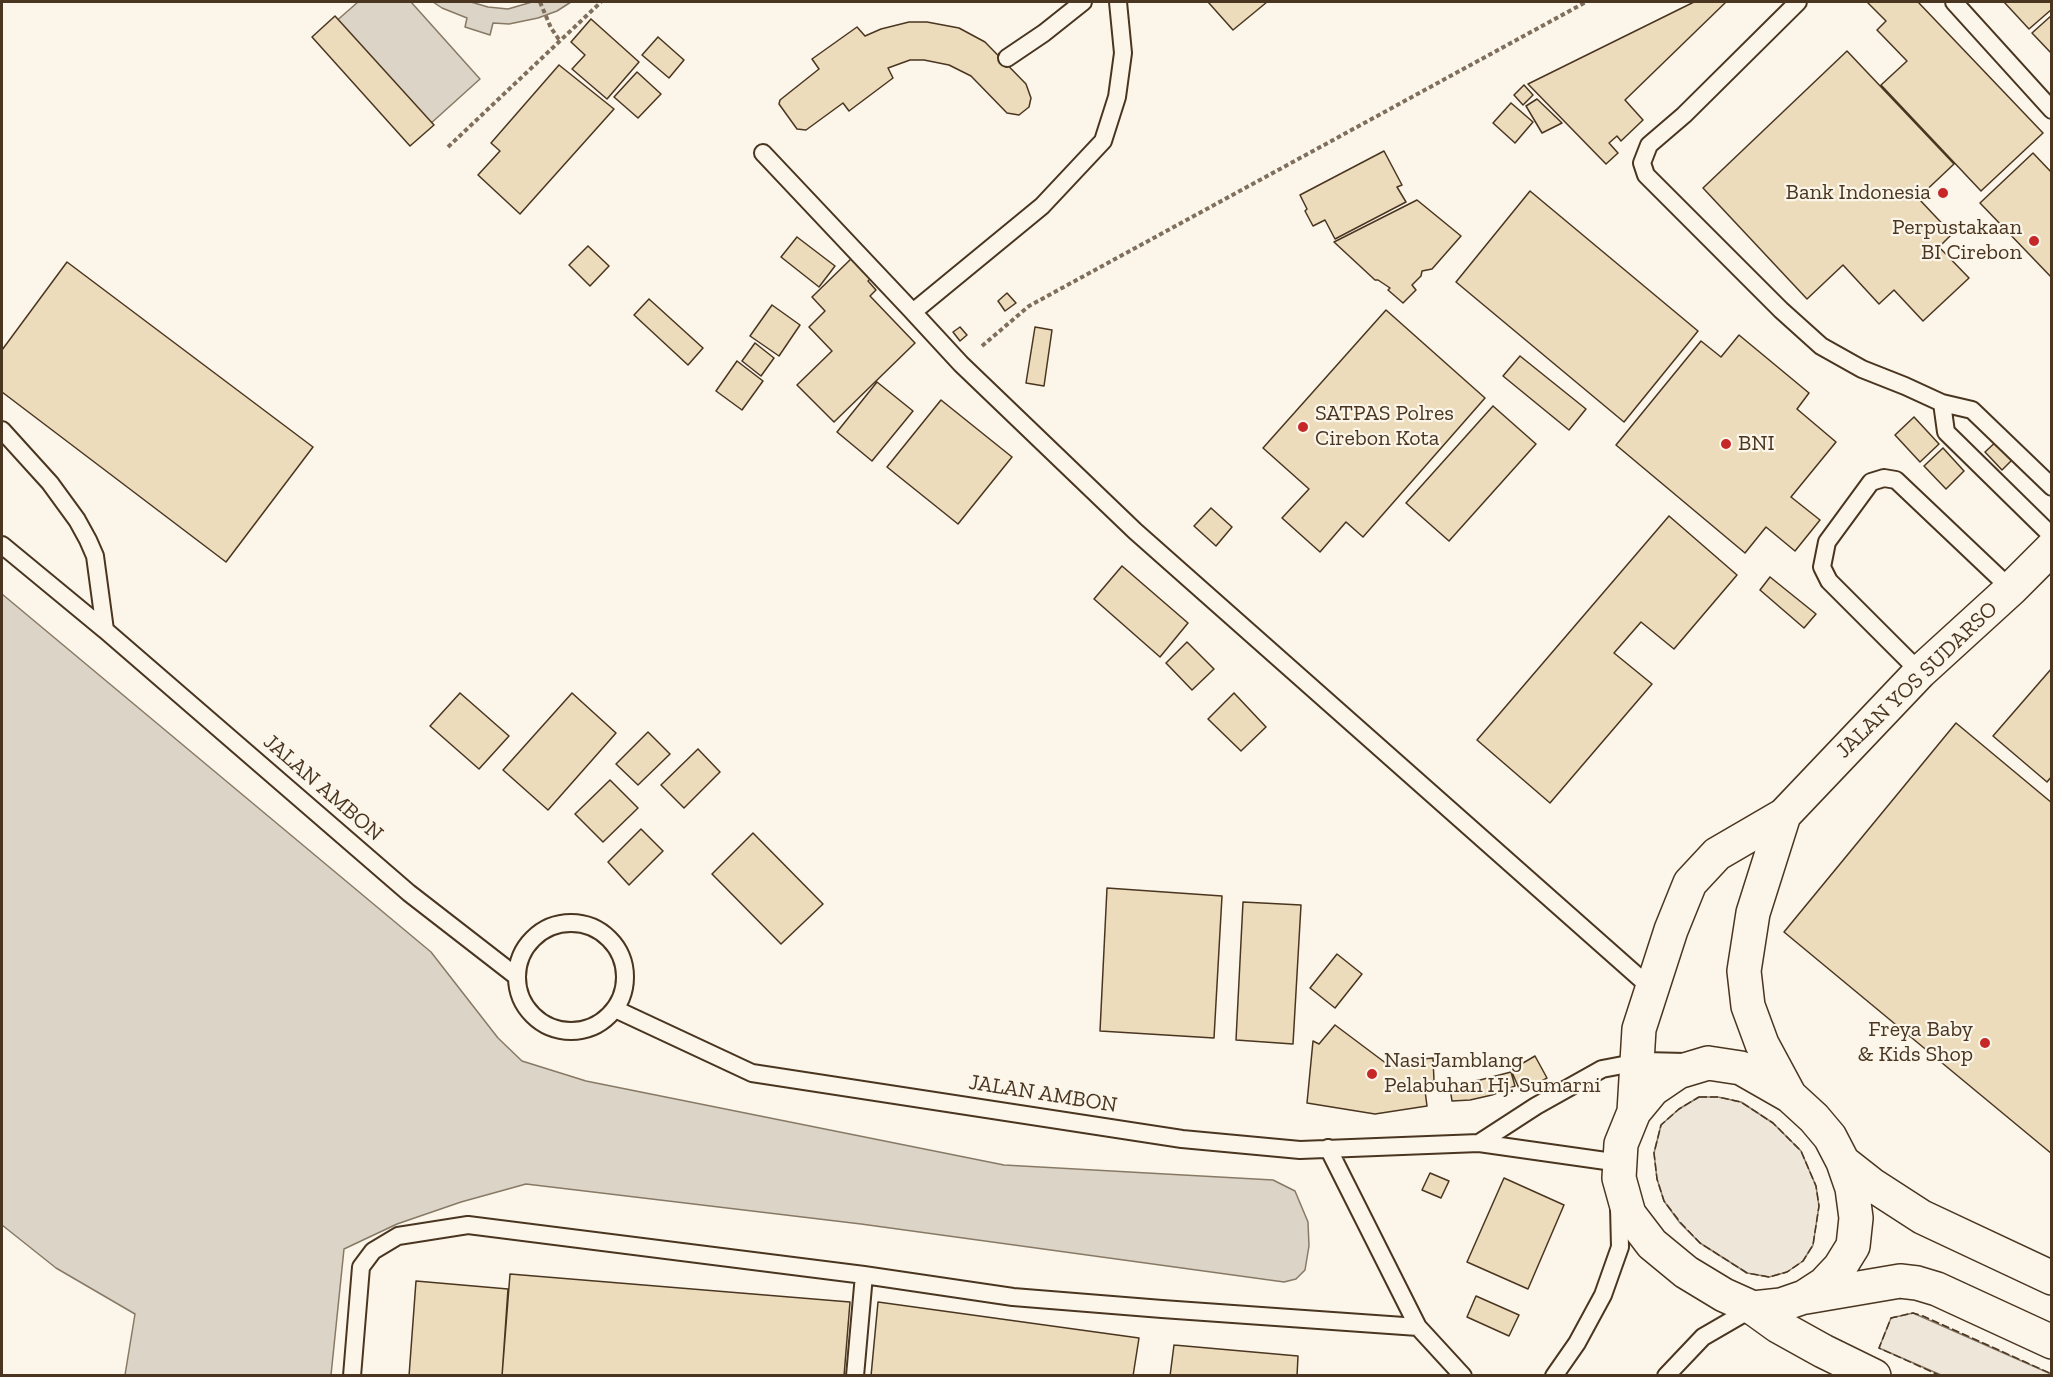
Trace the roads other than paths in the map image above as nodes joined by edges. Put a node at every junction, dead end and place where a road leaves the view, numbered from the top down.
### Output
1 (1083, 2) edge
2 (1118, 2) edge
3 (1798, 2) edge
4 (1954, 2) edge
5 (1007, 58) dead end
6 (2052, 110) edge
7 (763, 153) dead end
8 (913, 312) junction
9 (1942, 403) junction
10 (2, 430) edge
11 (2052, 486) edge
12 (2052, 537) edge
13 (2, 545) edge
14 (2052, 548) edge
15 (2011, 589) junction
16 (105, 630) junction
17 (1920, 672) junction
18 (1784, 815) junction
19 (516, 976) junction
20 (1651, 988) junction
21 (615, 1009) junction
22 (1636, 1062) junction
23 (1708, 1063) junction
24 (1790, 1096) junction
25 (1634, 1112) junction
26 (1479, 1143) junction
27 (1328, 1148) junction
28 (1843, 1162) junction
29 (1619, 1170) junction
30 (2044, 1272) edge
31 (864, 1275) junction
32 (1804, 1297) junction
33 (1753, 1308) junction
34 (1418, 1327) junction
35 (2052, 1342) edge
36 (352, 1376) edge
37 (855, 1376) edge
38 (1463, 1376) edge
39 (1554, 1376) edge
40 (1665, 1376) edge
41 (1874, 1376) edge

1 - 5 lane
2 - 8 lane
3 - 9 lane
4 - 6 lane
7 - 8 lane
8 - 20 lane
9 - 11 lane
9 - 12 lane
10 - 16 lane
13 - 16 lane, JALAN AMBON
14 - 15 main road, JALAN YOS SUDARSO
15 - 17 main road, JALAN YOS SUDARSO
15 - 17 lane
16 - 19 lane, JALAN AMBON
17 - 18 main road, JALAN YOS SUDARSO
18 - 20 main road, JALAN YOS SUDARSO
18 - 24 main road, JALAN YOS SUDARSO
19 - 21 lane
19 - 21 lane
20 - 22 main road, JALAN YOS SUDARSO
21 - 27 lane, JALAN AMBON
22 - 23 lane
22 - 25 main road, JALAN YOS SUDARSO
22 - 26 lane
23 - 24 main road
23 - 25 main road
24 - 28 main road
25 - 29 main road
26 - 27 lane, JALAN AMBON
26 - 29 lane, JALAN AMBON
27 - 34 lane
28 - 30 main road
28 - 32 main road
29 - 33 main road
29 - 39 lane
31 - 34 lane
31 - 36 lane
31 - 37 lane
32 - 33 main road
32 - 35 main road
33 - 40 lane
33 - 41 main road
34 - 38 lane

